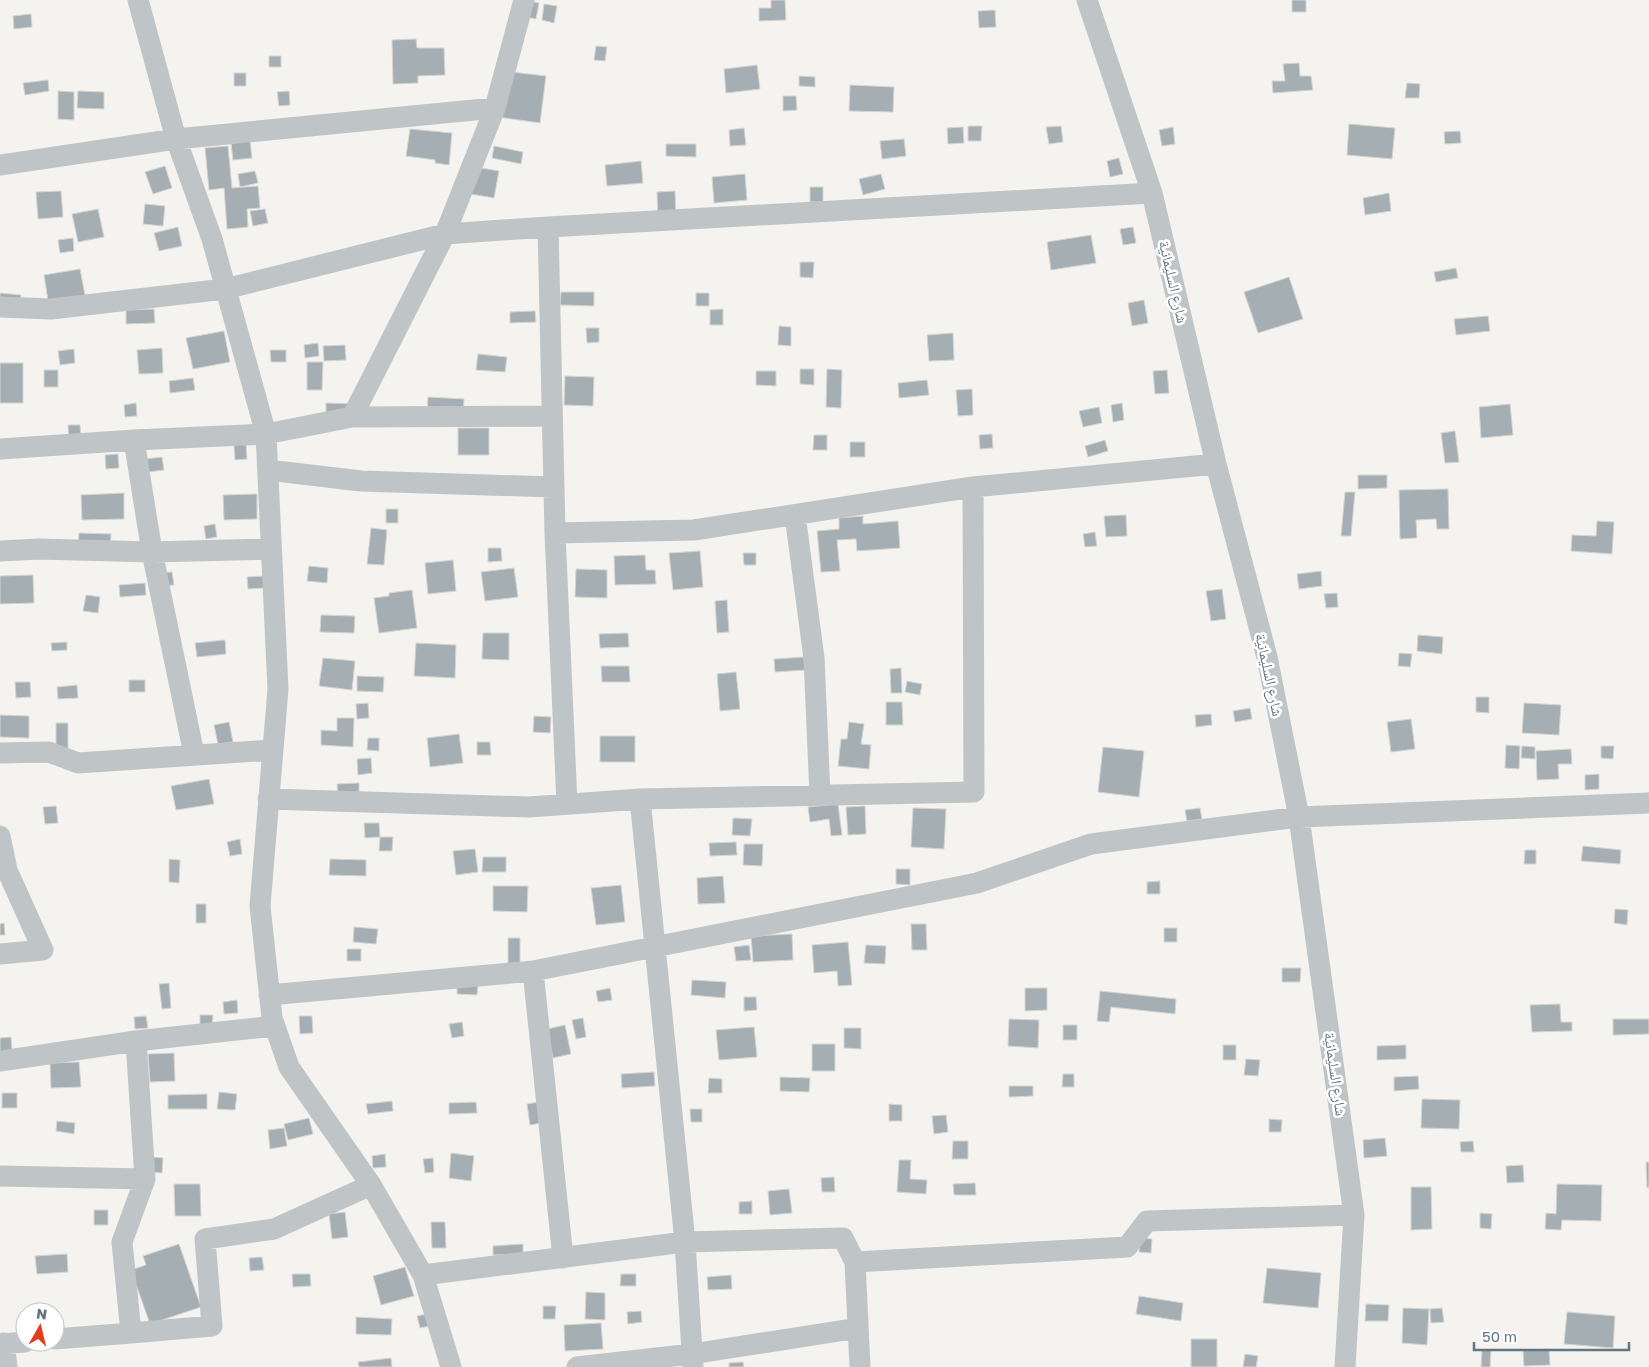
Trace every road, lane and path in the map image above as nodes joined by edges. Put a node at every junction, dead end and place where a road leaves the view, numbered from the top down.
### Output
1 (138, 0) edge
2 (524, 0) edge
3 (1087, 0) edge
4 (495, 108) junction
5 (176, 139) junction
6 (0, 165) edge
7 (1152, 193) junction
8 (548, 227) junction
9 (445, 234) junction
10 (225, 289) junction
11 (0, 307) edge
12 (552, 416) junction
13 (352, 417) junction
14 (266, 434) junction
15 (134, 440) junction
16 (0, 450) edge
17 (1216, 464) junction
18 (268, 470) junction
19 (973, 486) junction
20 (554, 487) junction
21 (794, 515) junction
22 (555, 533) junction
23 (271, 549) junction
24 (0, 551) edge
25 (152, 552) junction
26 (272, 750) junction
27 (0, 753) edge
28 (194, 754) junction
29 (820, 795) junction
30 (268, 799) junction
31 (640, 799) junction
32 (1649, 803) edge
33 (567, 804) junction
34 (1299, 817) junction
35 (0, 836) edge
36 (655, 947) junction
37 (0, 954) edge
38 (533, 971) junction
39 (269, 995) junction
40 (275, 1026) junction
41 (136, 1041) junction
42 (0, 1060) edge
43 (0, 1176) edge
44 (146, 1179) junction
45 (371, 1185) junction
46 (1354, 1215) junction
47 (685, 1242) junction
48 (563, 1258) junction
49 (855, 1262) junction
50 (423, 1275) junction
51 (858, 1328) junction
52 (131, 1333) junction
53 (65, 1338) edge
54 (15, 1342) edge
55 (2, 1343) edge
56 (692, 1361) edge
57 (7, 1367) edge
58 (451, 1367) edge
59 (577, 1367) edge
60 (860, 1367) edge
61 (1345, 1367) edge

1 - 5 street
2 - 4 street
3 - 7 street, شارع السليمانية
4 - 5 street
4 - 9 street
5 - 6 street
5 - 10 street
7 - 8 street
7 - 17 street, شارع السليمانية
8 - 9 street
8 - 12 street
9 - 10 street
9 - 13 street
10 - 11 street
10 - 14 street
12 - 13 street
12 - 20 street
13 - 14 street
14 - 15 street
14 - 18 street
15 - 16 street
15 - 25 street
17 - 19 street
17 - 34 street, شارع السليمانية
18 - 20 street
18 - 23 street
19 - 21 street
19 - 29 street
20 - 22 street
21 - 22 street
21 - 29 street
22 - 33 street
23 - 25 street
23 - 26 street
24 - 25 street
25 - 28 street
26 - 28 street
26 - 30 street
27 - 28 street
29 - 31 street
30 - 33 street
30 - 39 street
31 - 33 street
31 - 36 street
32 - 34 street
34 - 36 street
34 - 46 street, شارع السليمانية
35 - 37 street
36 - 38 street
36 - 47 street
38 - 39 street
38 - 48 street
39 - 40 street
40 - 41 street
40 - 45 street
41 - 42 street
41 - 44 street
43 - 44 street
44 - 52 street
45 - 50 street
45 - 52 street
46 - 49 street
46 - 61 street, شارع السليمانية
47 - 48 street
47 - 49 street
47 - 56 street
48 - 50 street
49 - 51 street
50 - 58 street
51 - 56 street
51 - 60 street
52 - 53 street
54 - 55 street
55 - 57 street
56 - 59 street

